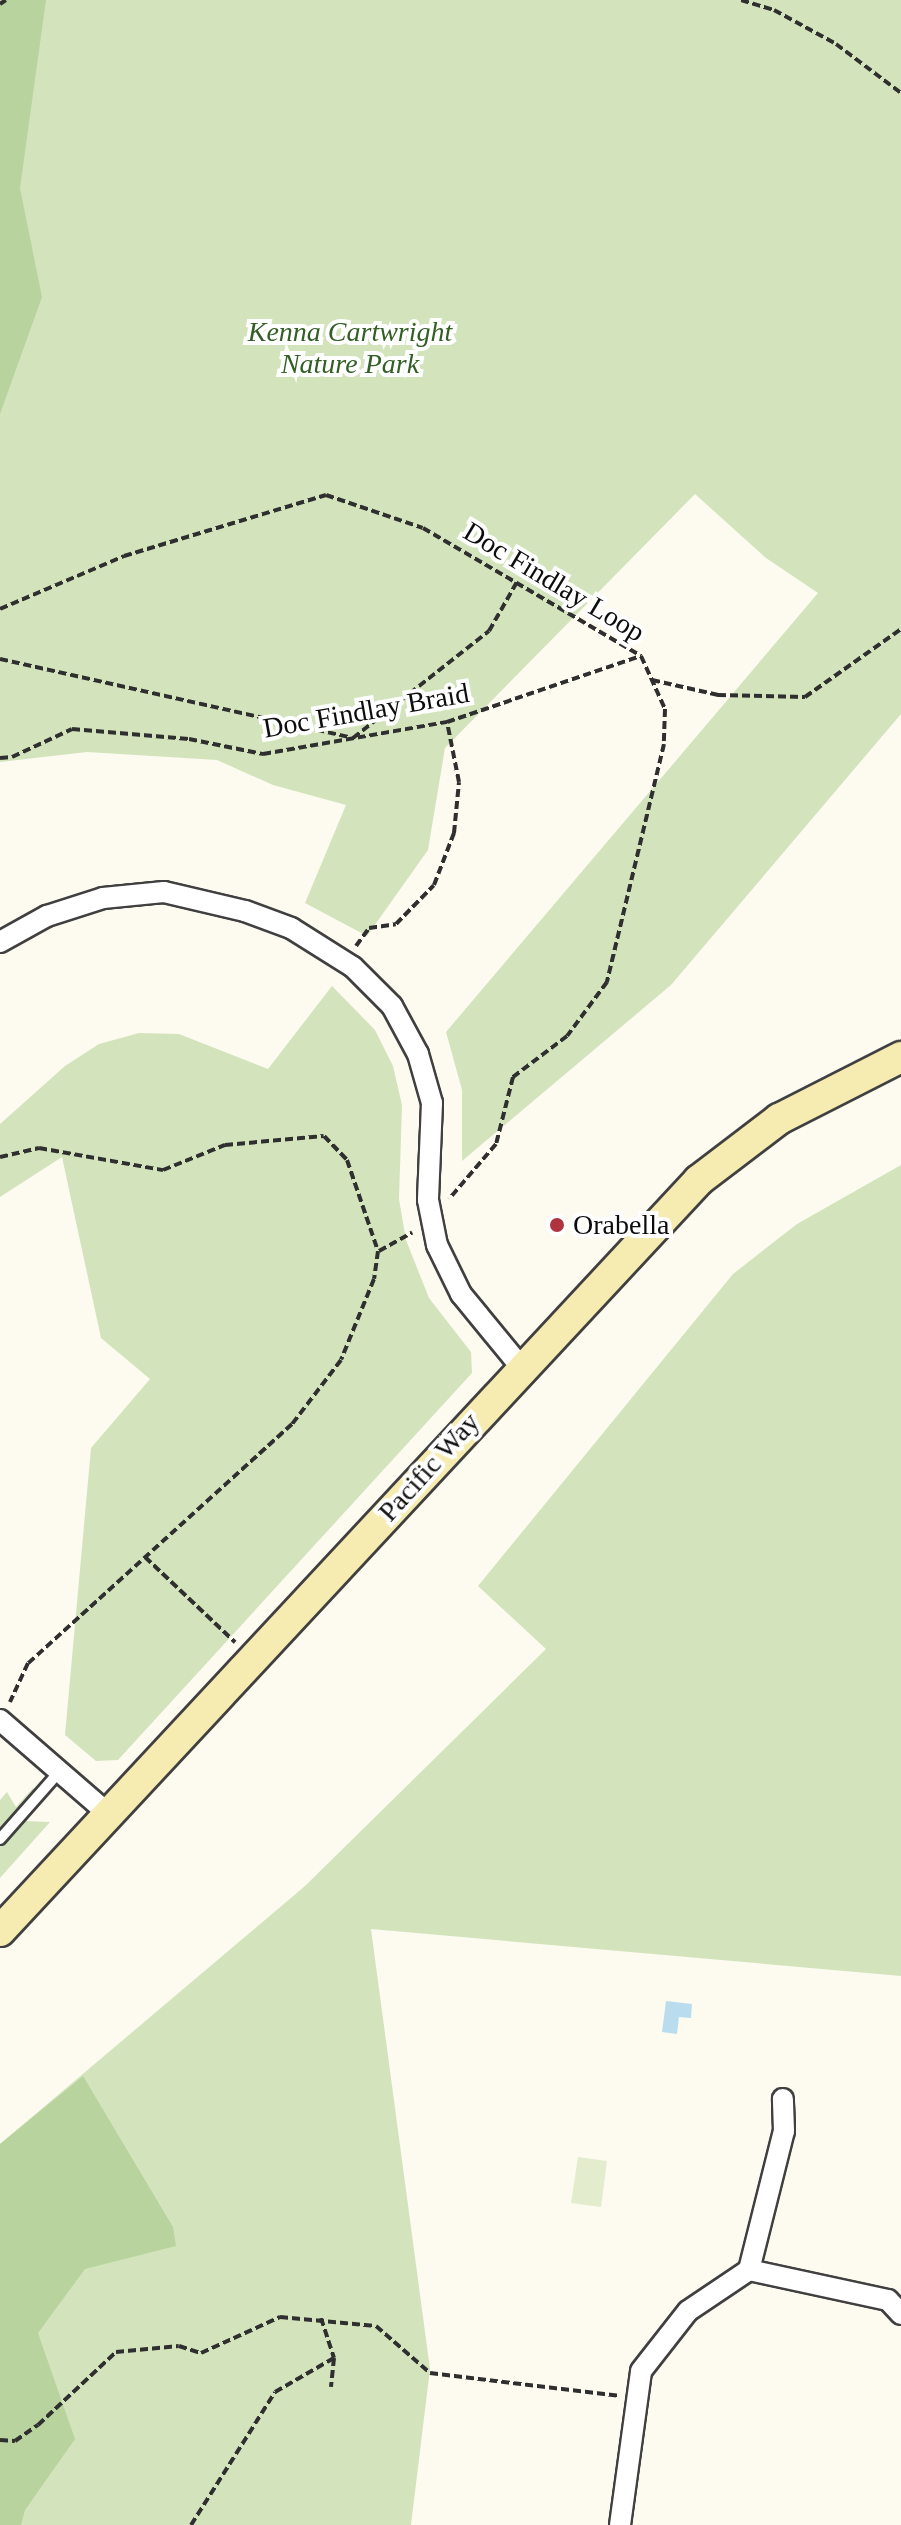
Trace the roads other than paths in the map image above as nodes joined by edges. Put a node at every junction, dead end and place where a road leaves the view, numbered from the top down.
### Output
1 (0, 942) edge
2 (901, 1057) edge
3 (521, 1367) junction
4 (0, 1721) edge
5 (60, 1771) junction
6 (111, 1816) junction
7 (0, 1839) edge
8 (0, 1931) edge
9 (783, 2099) dead end
10 (749, 2270) junction
11 (901, 2314) edge
12 (620, 2525) edge

1 - 3 street
2 - 3 street, Pacific Way
3 - 6 street, Pacific Way
4 - 5 street
5 - 6 street
5 - 7 lane
6 - 8 street, Pacific Way
9 - 10 street
10 - 11 street
10 - 12 street

